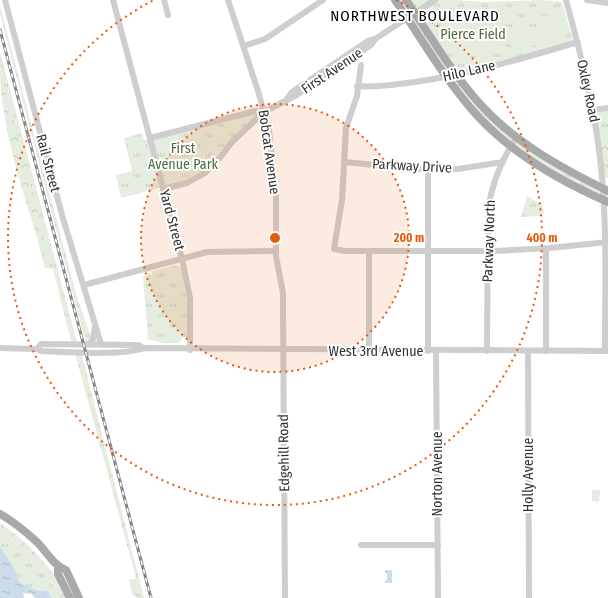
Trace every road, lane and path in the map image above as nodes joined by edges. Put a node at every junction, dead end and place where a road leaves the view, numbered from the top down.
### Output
1 (6, 0) edge
2 (113, 0) edge
3 (164, 0) edge
4 (228, 0) edge
5 (310, 0) edge
6 (322, 0) edge
7 (395, 0) edge
8 (406, 0) edge
9 (435, 0) edge
10 (566, 0) edge
11 (587, 0) edge
12 (608, 3) edge
13 (314, 5) junction
14 (415, 13) junction
15 (168, 15) dead end
16 (407, 18) junction
17 (578, 42) junction
18 (244, 46) junction
19 (361, 65) dead end
20 (457, 74) junction
21 (446, 77) junction
22 (357, 86) junction
23 (608, 108) edge
24 (593, 110) junction
25 (264, 112) junction
26 (150, 138) junction
27 (516, 138) junction
28 (511, 146) junction
29 (344, 162) junction
30 (503, 162) junction
31 (428, 170) junction
32 (163, 189) junction
33 (605, 190) edge
34 (605, 201) edge
35 (607, 242) edge
36 (546, 248) junction
37 (276, 251) junction
38 (369, 251) junction
39 (428, 251) junction
40 (487, 251) junction
41 (182, 259) junction
42 (84, 285) junction
43 (283, 308) joint
44 (95, 326) junction
45 (90, 344) junction
46 (101, 344) junction
47 (0, 348) edge
48 (37, 348) junction
49 (144, 348) junction
50 (190, 350) junction
51 (283, 350) junction
52 (369, 350) junction
53 (428, 351) junction
54 (436, 351) junction
55 (487, 351) junction
56 (528, 351) junction
57 (546, 351) junction
58 (607, 351) edge
59 (58, 352) junction
60 (0, 514) edge
61 (361, 545) dead end
62 (438, 545) junction
63 (58, 567) junction
64 (70, 598) edge
65 (79, 598) edge
66 (285, 598) edge
67 (438, 598) edge
68 (528, 598) edge

1 - 42 street, Rail Street
2 - 26 street, Yard Street
3 - 15 street
4 - 18 street, Bobcat Avenue
5 - 13 street
6 - 13 street
7 - 16 main road
8 - 14 main road
9 - 14 street, First Avenue
10 - 17 street, Oxley Road
11 - 12 street
13 - 18 street
14 - 16 street, First Avenue
14 - 20 main road
16 - 21 main road
16 - 25 street, First Avenue
17 - 20 street, Hilo Lane
17 - 24 street, Oxley Road
18 - 25 street, Bobcat Avenue
19 - 22 street
20 - 21 street, Hilo Lane
20 - 27 main road
21 - 22 street, Hilo Lane
21 - 28 main road
22 - 29 street
23 - 24 street
24 - 33 street, Oxley Road
25 - 26 street, First Avenue
25 - 32 street, First Avenue
25 - 37 street, Bobcat Avenue
26 - 32 street, Yard Street
27 - 28 street, Parkway North
27 - 33 main road
28 - 30 street, Parkway North
28 - 34 main road
29 - 31 street, Parkway Drive
29 - 38 street
30 - 31 street, Parkway Drive
30 - 40 street, Parkway North
31 - 39 street
32 - 41 street, Yard Street
33 - 34 street, Oxley Road
34 - 35 street, Oxley Road
35 - 36 street
35 - 58 street, Oxley Road
36 - 40 street
36 - 57 street
37 - 41 street
37 - 43 street, Bobcat Avenue
38 - 39 street
38 - 52 street
39 - 40 street
39 - 53 street
40 - 55 street, Parkway North
41 - 42 street
41 - 50 street, Yard Street
42 - 44 street, Rail Street
43 - 51 street, Edgehill Road
44 - 45 street
44 - 46 street, Rail Street
45 - 46 street, West 3rd Avenue
45 - 48 street, West 3rd Avenue
46 - 49 street, West 3rd Avenue
46 - 59 street
47 - 48 street, West 3rd Avenue
48 - 59 street, West 3rd Avenue
49 - 50 street, West 3rd Avenue
49 - 59 street, West 3rd Avenue
50 - 51 street, West 3rd Avenue
51 - 52 street, West 3rd Avenue
51 - 66 street, Edgehill Road
52 - 53 street, West 3rd Avenue
53 - 54 street, West 3rd Avenue
54 - 55 street, West 3rd Avenue
54 - 62 street, Norton Avenue
55 - 56 street, West 3rd Avenue
56 - 57 street, West 3rd Avenue
56 - 68 street, Holly Avenue
57 - 58 street, West 3rd Avenue
60 - 63 main road
61 - 62 street
62 - 67 street, Norton Avenue
63 - 64 main road
63 - 65 main road

